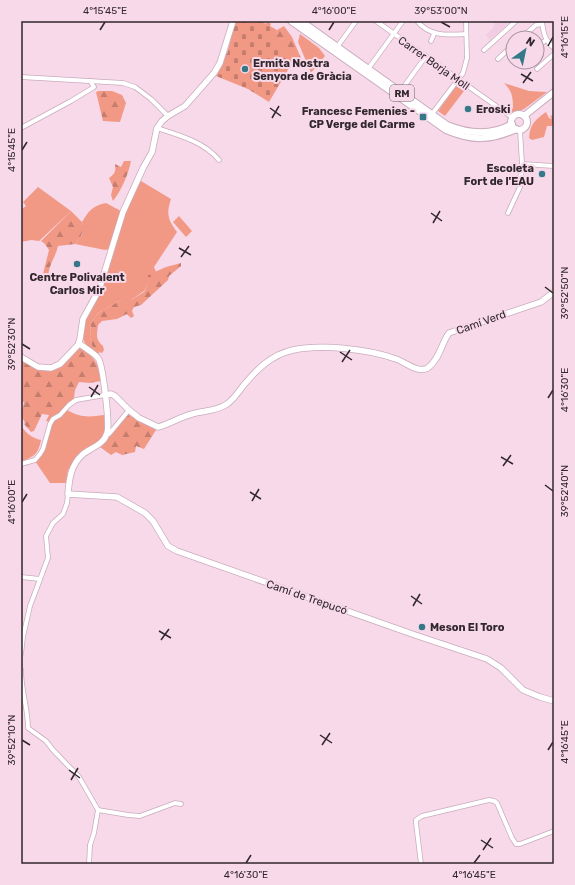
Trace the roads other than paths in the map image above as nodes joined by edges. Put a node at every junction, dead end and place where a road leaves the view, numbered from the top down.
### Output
1 (233, 21) edge
2 (291, 21) edge
3 (356, 21) edge
4 (376, 21) edge
5 (403, 21) edge
6 (417, 21) edge
7 (466, 21) edge
8 (516, 21) edge
9 (305, 22) edge
10 (542, 22) edge
11 (530, 30) edge
12 (394, 34) junction
13 (434, 34) junction
14 (466, 34) junction
15 (546, 40) joint
16 (431, 41) dead end
17 (337, 47) junction
18 (554, 48) edge
19 (484, 50) dead end
20 (505, 52) edge
21 (554, 54) edge
22 (426, 56) junction
23 (498, 58) dead end
24 (545, 62) edge
25 (368, 69) junction
26 (21, 77) edge
27 (458, 79) junction
28 (90, 81) junction
29 (400, 92) junction
30 (554, 92) edge
31 (554, 97) edge
32 (432, 114) junction
33 (168, 116) junction
34 (525, 117) junction
35 (515, 125) junction
36 (21, 128) edge
37 (158, 128) junction
38 (219, 160) dead end
39 (522, 164) junction
40 (554, 166) edge
41 (508, 213) dead end
42 (554, 292) edge
43 (79, 343) junction
44 (21, 357) edge
45 (105, 395) junction
46 (129, 410) junction
47 (107, 434) junction
48 (21, 464) edge
49 (68, 494) junction
50 (21, 577) edge
51 (40, 579) junction
52 (21, 654) edge
53 (21, 670) edge
54 (22, 694) edge
55 (554, 701) edge
56 (181, 804) dead end
57 (98, 810) junction
58 (554, 831) edge
59 (89, 864) edge
60 (421, 864) edge

1 - 33 street
2 - 35 main road, RM
3 - 17 street
4 - 12 street, Carrer Borja Moll
5 - 12 street
6 - 13 street
7 - 14 street
8 - 19 street
9 - 17 main road, RM
10 - 11 street
10 - 15 street
12 - 22 street, Carrer Borja Moll
12 - 25 street
13 - 14 street
13 - 16 street
14 - 27 street
15 - 18 street
17 - 25 main road, RM
20 - 23 street
21 - 24 street
22 - 27 street, Carrer Borja Moll
22 - 29 street
25 - 29 main road, RM
26 - 28 street
27 - 32 street
27 - 35 street, Carrer Borja Moll
28 - 33 street
28 - 36 street
29 - 32 main road, RM
30 - 34 main road, RM
31 - 34 main road, RM
32 - 35 main road, RM
33 - 37 street
34 - 35 main road, RM
34 - 35 main road, RM
35 - 39 street
37 - 38 street
37 - 43 street
39 - 40 street
39 - 41 street
42 - 46 street, Camí Verd
43 - 44 street
43 - 45 street
45 - 46 street, Camí Verd
45 - 47 street
45 - 48 street
46 - 47 street
47 - 49 street
49 - 51 street
49 - 55 street, Camí de Trepucó
50 - 51 street
51 - 52 street
53 - 54 street
54 - 57 street
56 - 57 street
57 - 59 street
58 - 60 street

